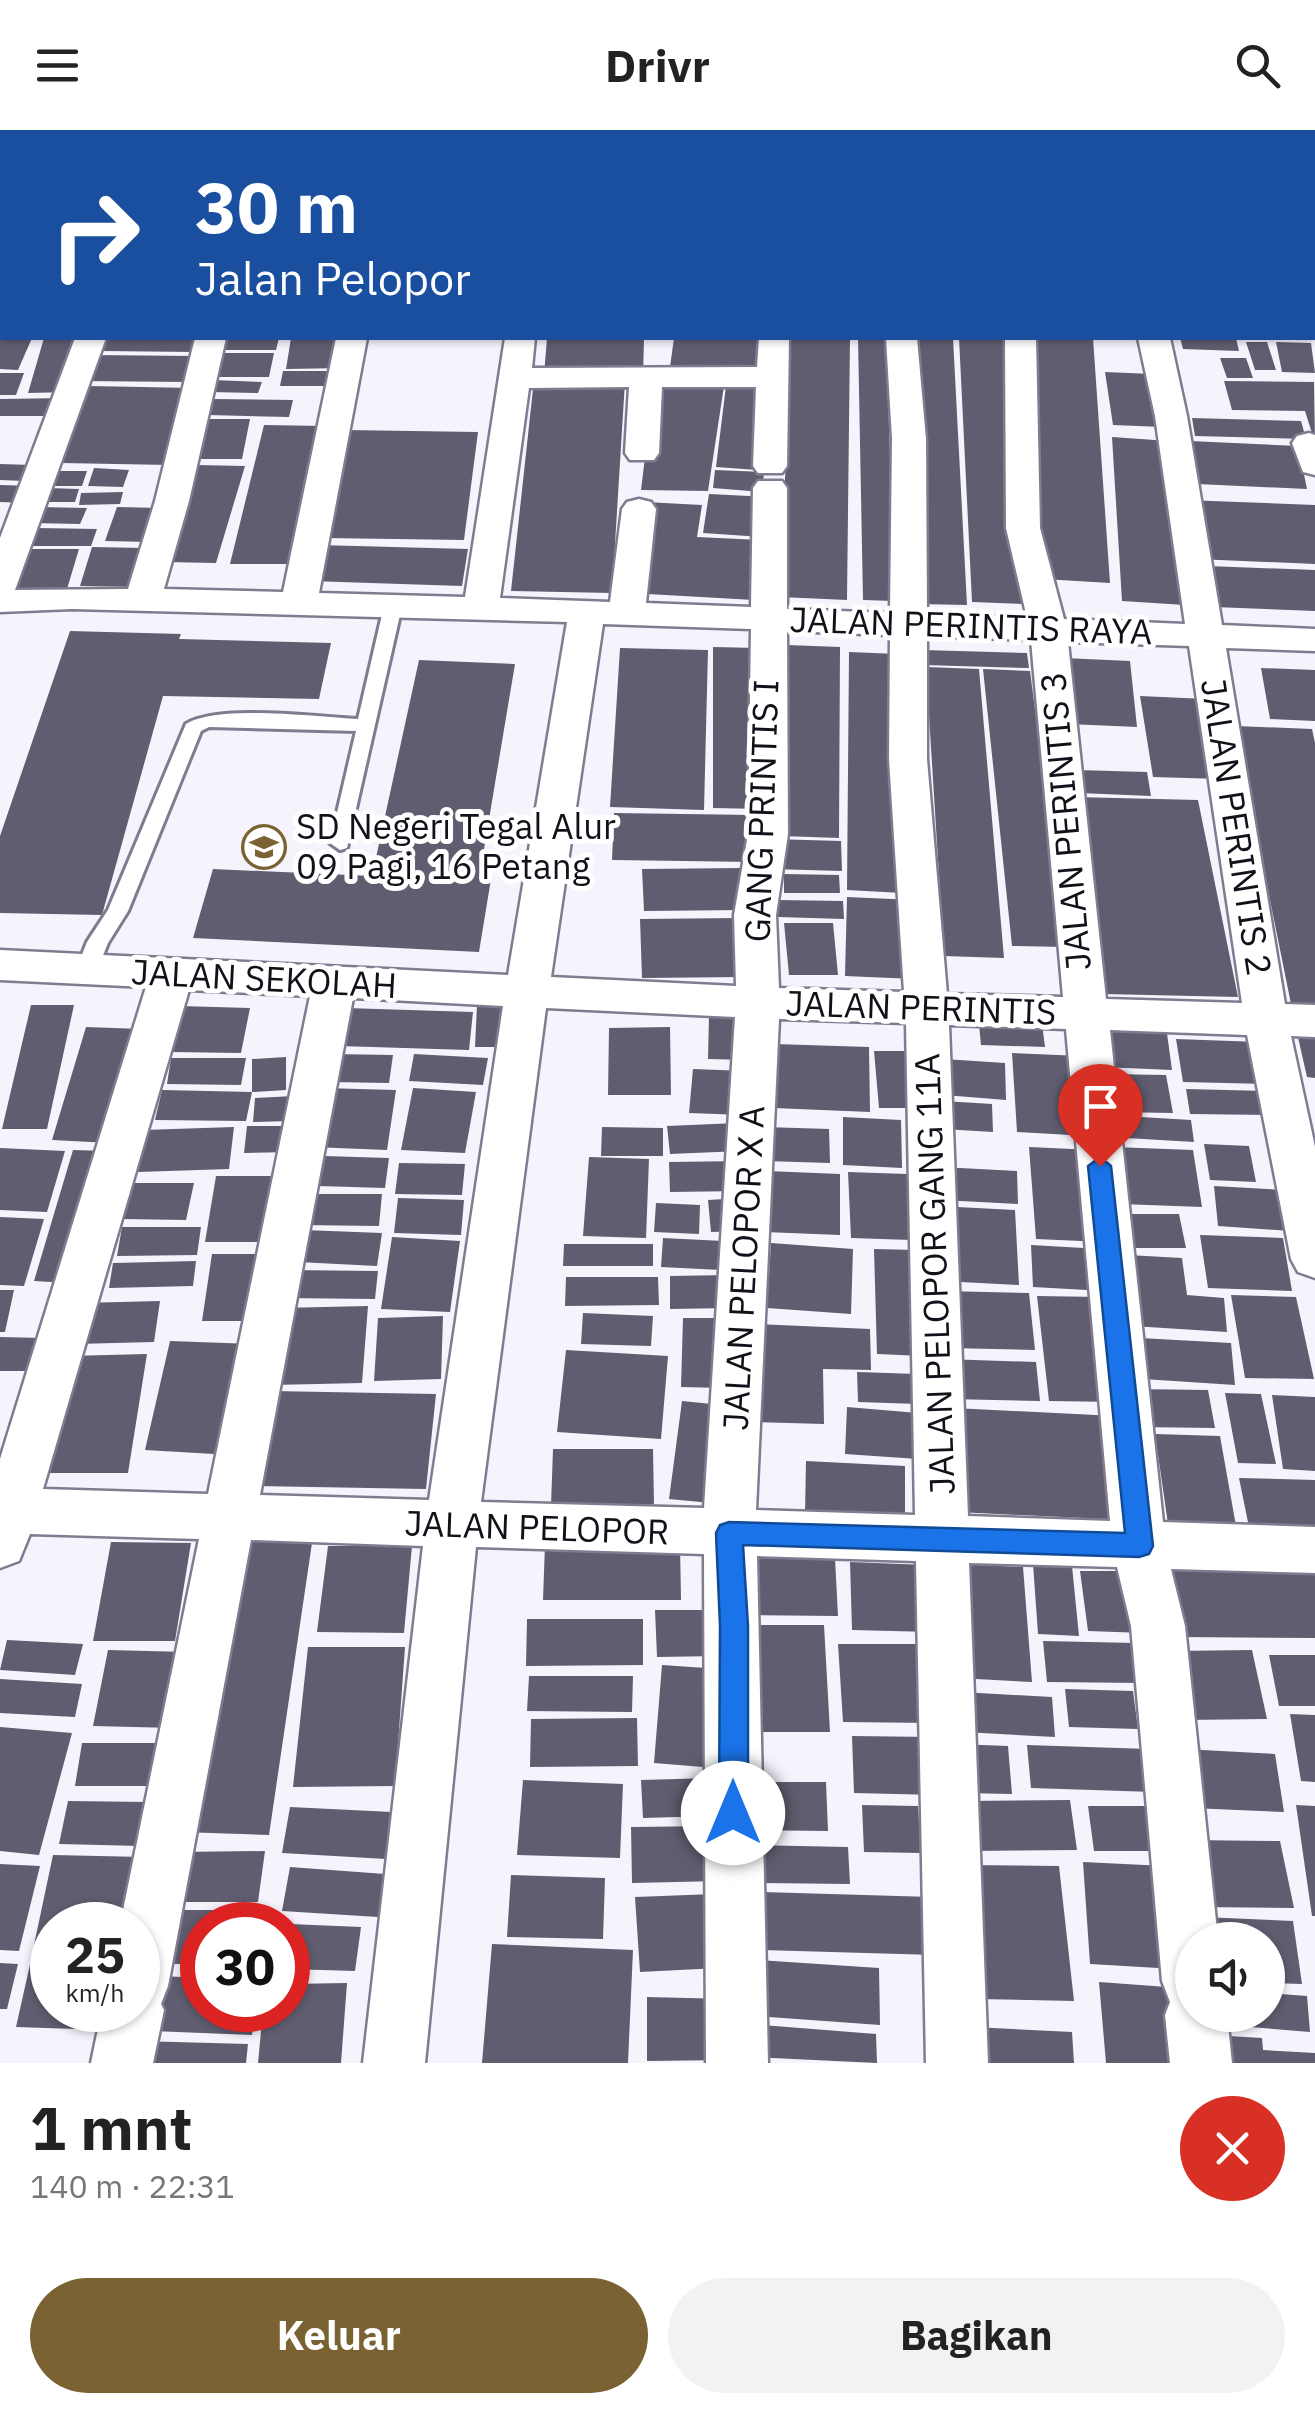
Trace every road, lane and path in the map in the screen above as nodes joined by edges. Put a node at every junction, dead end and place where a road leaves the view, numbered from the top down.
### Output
1 (89, 340) edge
2 (210, 340) edge
3 (352, 340) edge
4 (520, 340) edge
5 (774, 340) edge
6 (902, 340) edge
7 (1021, 340) edge
8 (1154, 340) edge
9 (773, 377) junction
10 (513, 378) junction
11 (646, 378) junction
12 (642, 454) dead end
13 (639, 509) dead end
14 (0, 586) edge
15 (144, 600) junction
16 (0, 601) edge
17 (299, 604) junction
18 (393, 606) junction
19 (481, 608) junction
20 (586, 612) junction
21 (627, 614) junction
22 (768, 618) junction
23 (906, 624) junction
24 (1048, 628) junction
25 (1206, 635) junction
26 (1315, 640) edge
27 (366, 725) junction
28 (340, 843) dead end
29 (87, 970) junction
30 (172, 974) junction
31 (4, 976) edge
32 (334, 982) junction
33 (528, 992) junction
34 (758, 1003) junction
35 (927, 1009) junction
36 (1084, 1014) junction
37 (1266, 1020) junction
38 (1315, 1021) edge
39 (1315, 1259) edge
40 (231, 1519) junction
41 (3, 1522) edge
42 (452, 1525) junction
43 (729, 1533) junction
44 (943, 1540) junction
45 (1139, 1546) junction
46 (1315, 1550) edge
47 (155, 1902) edge
48 (1186, 1922) edge
49 (128, 2032) edge
50 (1197, 2032) edge
51 (122, 2063) edge
52 (394, 2063) edge
53 (737, 2063) edge
54 (957, 2063) edge
55 (1200, 2063) edge

1 - 14 street
2 - 15 street
3 - 17 street
4 - 10 street
5 - 9 street, GANG PRINTIS I
6 - 23 street
7 - 24 street, JALAN PERINTIS 3
8 - 25 street, JALAN PERINTIS 2
9 - 11 street
9 - 22 street, GANG PRINTIS I
10 - 11 street
10 - 19 street
11 - 12 street
13 - 21 street
15 - 16 street, JALAN PERINTIS RAYA
15 - 17 street, JALAN PERINTIS RAYA
17 - 18 street, JALAN PERINTIS RAYA
18 - 19 street, JALAN PERINTIS RAYA
18 - 27 lane
19 - 20 street, JALAN PERINTIS RAYA
20 - 21 street, JALAN PERINTIS RAYA
20 - 33 street
21 - 22 street, JALAN PERINTIS RAYA
22 - 23 street, JALAN PERINTIS RAYA
22 - 34 street, GANG PRINTIS I
23 - 24 street, JALAN PERINTIS RAYA
23 - 35 street
24 - 25 street, JALAN PERINTIS RAYA
24 - 36 street, JALAN PERINTIS 3
25 - 26 street, JALAN PERINTIS RAYA
25 - 37 street, JALAN PERINTIS 2
27 - 28 lane
27 - 29 lane
29 - 30 street, JALAN SEKOLAH
29 - 31 street, JALAN SEKOLAH
30 - 32 street, JALAN SEKOLAH
30 - 41 street
32 - 33 street, JALAN SEKOLAH
32 - 40 street
33 - 34 street, JALAN PERINTIS
33 - 42 street
34 - 35 street, JALAN PERINTIS
34 - 43 street, JALAN PELOPOR X A
35 - 36 street, JALAN PERINTIS
35 - 44 street, JALAN PELOPOR GANG 11A
36 - 37 street, JALAN PERINTIS
36 - 45 street, JALAN PERINTIS 3
37 - 38 street, JALAN PERINTIS
37 - 39 street
40 - 41 street, JALAN PELOPOR
40 - 42 street, JALAN PELOPOR
40 - 47 street
42 - 43 street, JALAN PELOPOR
42 - 52 street
43 - 44 street, JALAN PELOPOR
43 - 53 street, JALAN PELOPOR X A
44 - 45 street, JALAN PELOPOR
44 - 54 street, JALAN PELOPOR GANG 11A
45 - 46 street, JALAN PELOPOR
45 - 48 street, JALAN PERINTIS 3
49 - 51 street
50 - 55 street

